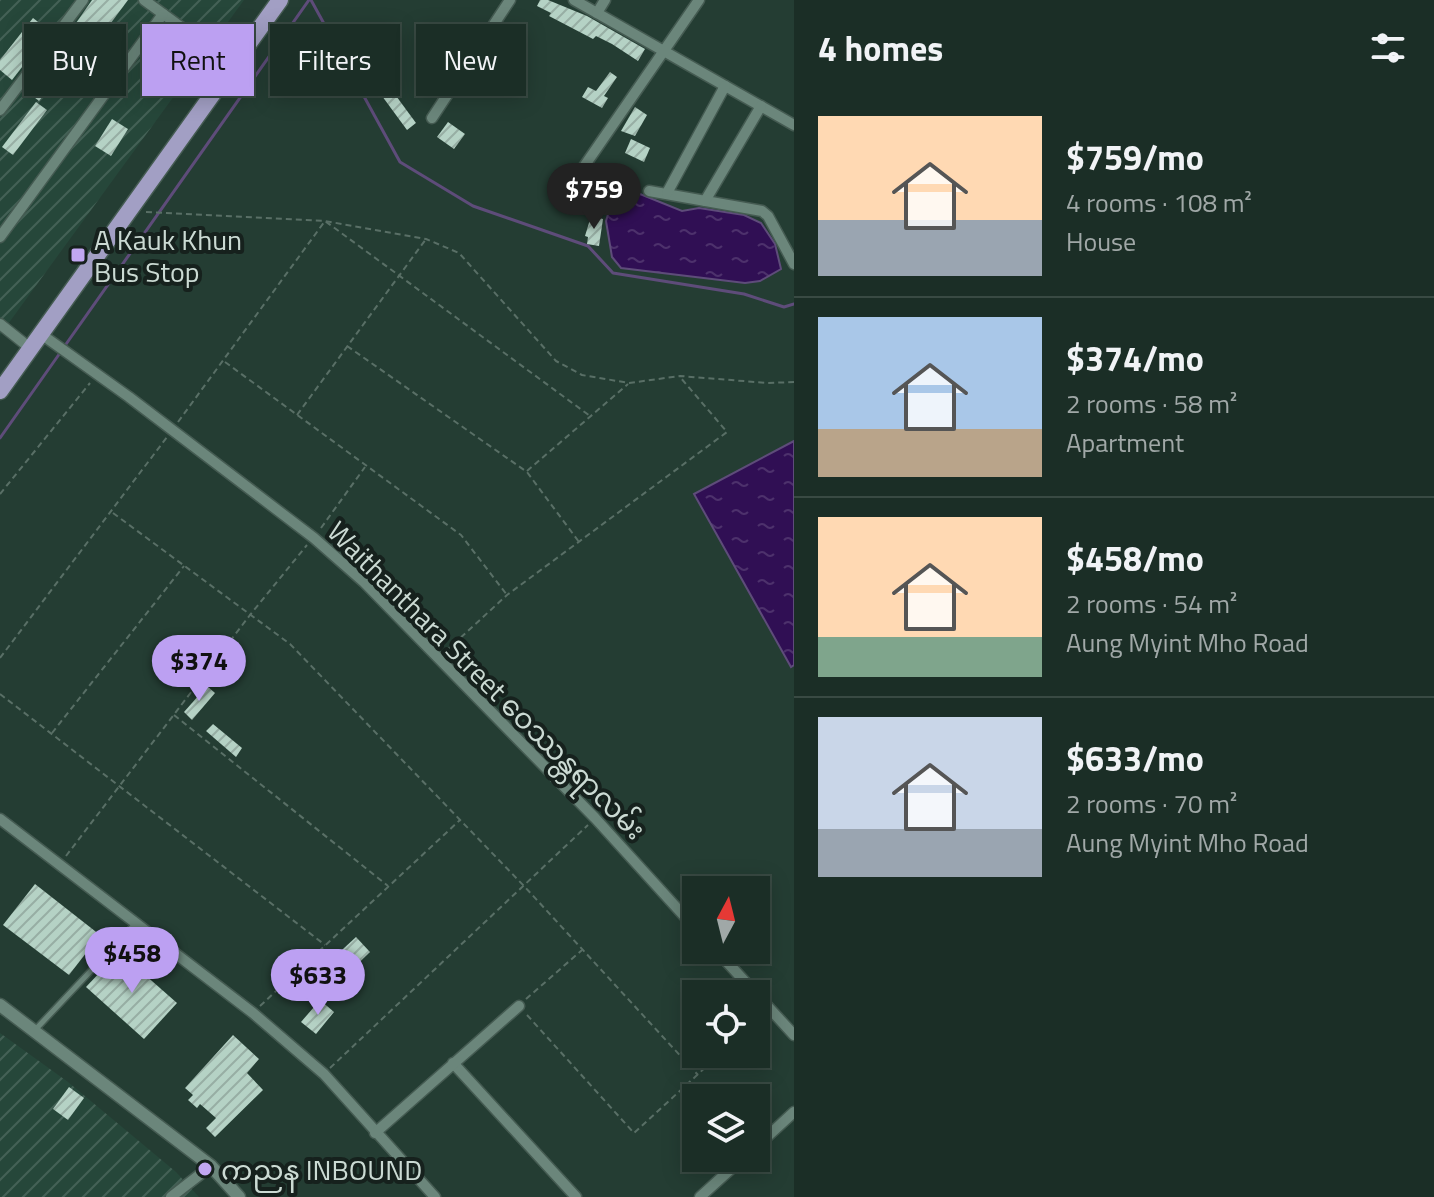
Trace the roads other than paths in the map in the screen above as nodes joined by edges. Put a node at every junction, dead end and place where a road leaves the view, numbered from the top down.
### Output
1 (83, 0) edge
2 (144, 0) edge
3 (280, 0) edge
4 (510, 0) edge
5 (574, 0) edge
6 (605, 0) edge
7 (699, 0) edge
8 (597, 13) junction
9 (163, 14) junction
10 (64, 24) edge
11 (177, 24) edge
12 (254, 36) edge
13 (665, 52) junction
14 (126, 66) edge
15 (24, 78) edge
16 (725, 86) junction
17 (104, 96) edge
18 (211, 96) edge
19 (761, 106) junction
20 (0, 110) edge
21 (432, 118) dead end
22 (794, 125) edge
23 (574, 181) dead end
24 (649, 191) dead end
25 (667, 193) junction
26 (705, 201) junction
27 (0, 237) edge
28 (794, 264) edge
29 (0, 324) edge
30 (41, 334) junction
31 (30, 348) junction
32 (0, 391) edge
33 (0, 819) edge
34 (682, 914) edge
35 (137, 923) junction
36 (729, 964) edge
37 (0, 1005) edge
38 (519, 1006) road end
39 (34, 1031) junction
40 (794, 1035) edge
41 (453, 1063) junction
42 (794, 1112) edge
43 (375, 1133) junction
44 (770, 1134) edge
45 (211, 1166) junction
46 (728, 1172) edge
47 (171, 1197) edge
48 (239, 1197) edge
49 (435, 1197) edge
50 (576, 1197) edge
51 (700, 1197) edge

1 - 10 street
2 - 9 street
3 - 12 main road
4 - 21 street
5 - 8 street
6 - 8 street
7 - 13 street
8 - 13 street
9 - 11 street
9 - 14 street
13 - 16 street
13 - 23 street
15 - 20 street
16 - 19 street
16 - 25 street
17 - 27 street
18 - 30 main road
19 - 22 street
19 - 26 street
24 - 25 street
25 - 26 street
26 - 28 street
29 - 31 street
30 - 31 main road
30 - 34 street, Waithanthara Street ဝေဿန္တရာလမ်း
31 - 32 main road
33 - 35 street
35 - 39 lane
35 - 43 street
36 - 40 street
37 - 39 street
38 - 41 street
39 - 45 street
41 - 43 street
41 - 50 street
42 - 44 street
43 - 49 street
45 - 47 street
45 - 48 street
46 - 51 street

